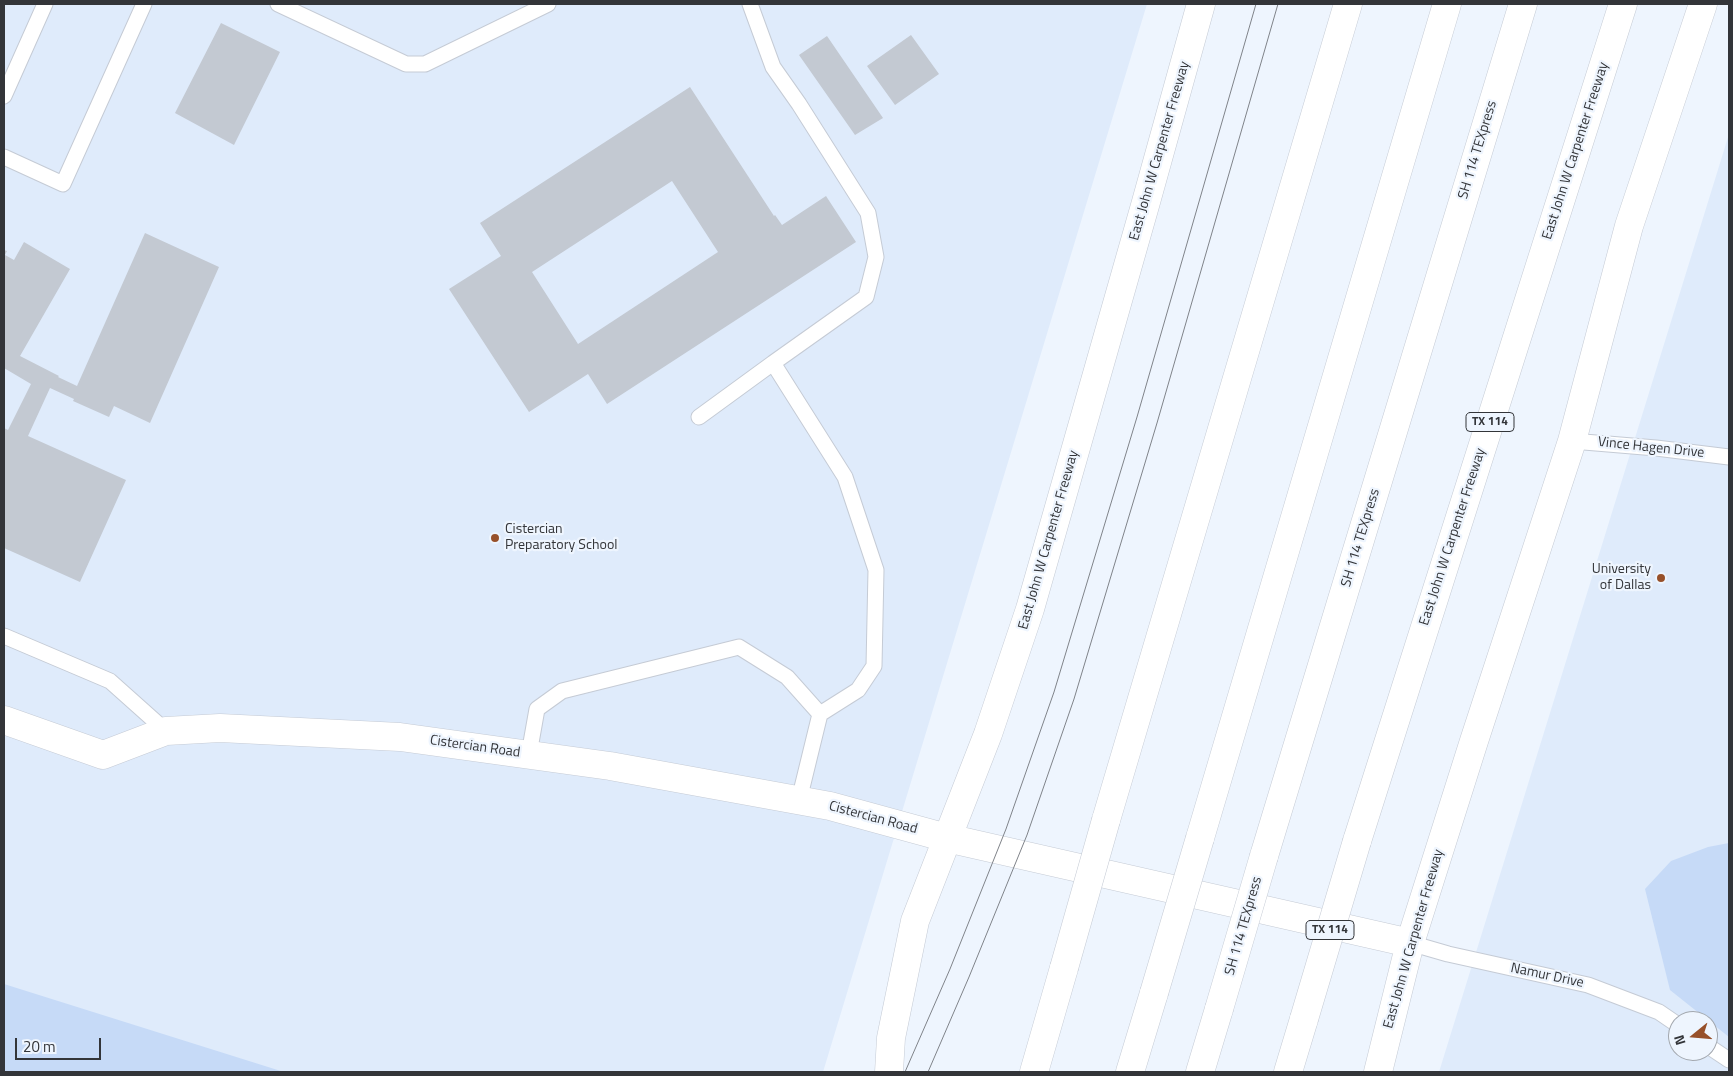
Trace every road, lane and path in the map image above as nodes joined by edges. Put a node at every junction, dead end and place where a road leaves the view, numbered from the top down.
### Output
1 (45, 4) edge
2 (144, 4) edge
3 (278, 4) edge
4 (548, 4) edge
5 (750, 4) edge
6 (1201, 4) edge
7 (1348, 4) edge
8 (1447, 4) edge
9 (1522, 4) edge
10 (1623, 4) edge
11 (1703, 4) edge
12 (4, 96) edge
13 (4, 157) edge
14 (773, 363) junction
15 (699, 417) dead end
16 (1572, 440) junction
17 (1729, 457) edge
18 (4, 636) edge
19 (820, 714) junction
20 (4, 720) edge
21 (166, 731) junction
22 (529, 754) junction
23 (799, 800) junction
24 (947, 838) junction
25 (1410, 943) junction
26 (1668, 1018) edge
27 (1718, 1053) edge
28 (1729, 1060) edge
29 (888, 1072) edge
30 (1034, 1072) edge
31 (1130, 1072) edge
32 (1200, 1072) edge
33 (1288, 1072) edge
34 (1378, 1072) edge

1 - 12 lane
2 - 13 lane
3 - 4 lane
5 - 14 lane
6 - 24 main road, East John W Carpenter Freeway
7 - 30 main road, bridge
8 - 31 main road, bridge
9 - 32 main road, SH 114 TEXpress, bridge
10 - 33 main road, East John W Carpenter Freeway / TX 114, bridge
11 - 16 main road, East John W Carpenter Freeway
14 - 15 lane
14 - 19 lane
16 - 17 lane, Vince Hagen Drive
16 - 25 main road, East John W Carpenter Freeway
18 - 21 lane
19 - 22 lane
19 - 23 lane
20 - 21 main road, Cistercian Road
21 - 22 main road, Cistercian Road
22 - 23 main road, Cistercian Road
23 - 24 main road, Cistercian Road
24 - 25 main road, Cistercian Road
24 - 29 main road, East John W Carpenter Freeway
25 - 26 lane, Namur Drive
25 - 34 main road, East John W Carpenter Freeway
27 - 28 lane

